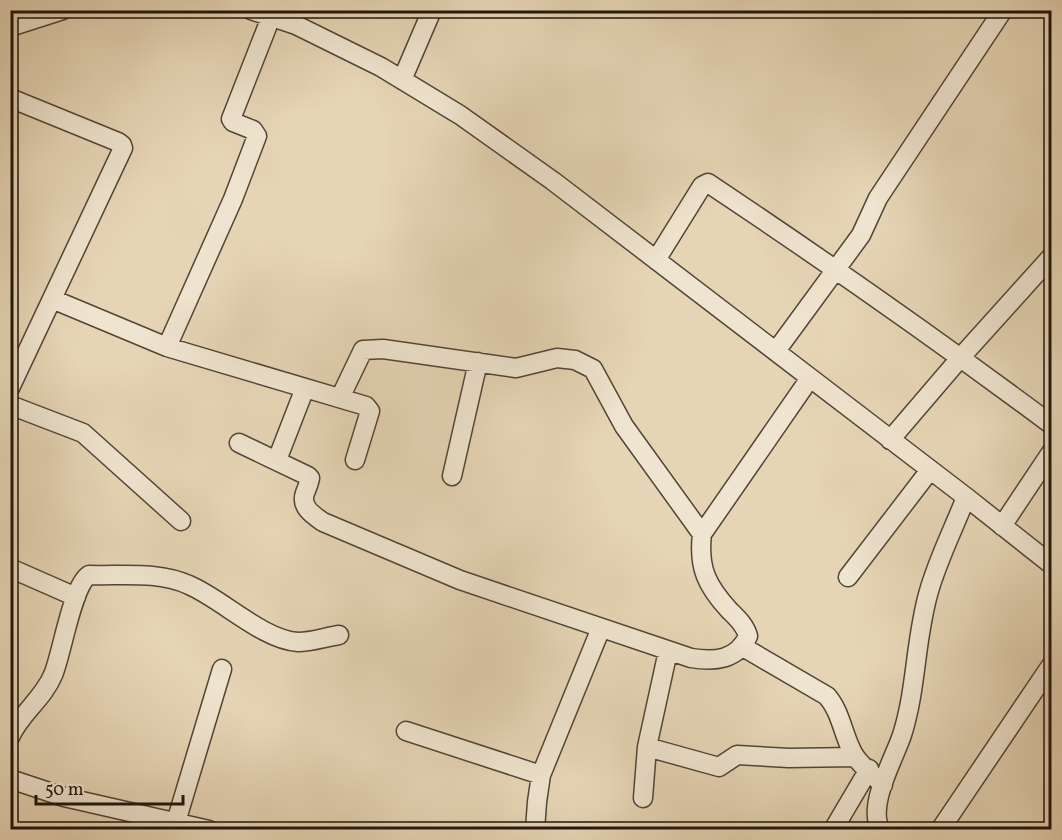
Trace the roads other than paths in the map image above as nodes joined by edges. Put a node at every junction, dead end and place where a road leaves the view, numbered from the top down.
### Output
1 (63, 10) edge
2 (251, 10) edge
3 (432, 10) edge
4 (1003, 10) edge
5 (271, 17) junction
6 (299, 18) edge
7 (10, 27) edge
8 (402, 80) junction
9 (10, 98) edge
10 (1052, 256) edge
11 (656, 260) junction
12 (836, 268) junction
13 (52, 299) junction
14 (167, 347) junction
15 (776, 351) junction
16 (961, 357) junction
17 (478, 363) junction
18 (810, 378) junction
19 (10, 388) edge
20 (305, 388) junction
21 (340, 398) junction
22 (10, 405) edge
23 (1052, 425) edge
24 (890, 440) junction
25 (239, 443) dead end
26 (1052, 451) edge
27 (277, 460) junction
28 (355, 460) dead end
29 (930, 470) junction
30 (452, 476) dead end
31 (966, 497) junction
32 (181, 521) dead end
33 (1002, 526) junction
34 (702, 534) junction
35 (1052, 565) edge
36 (10, 568) edge
37 (848, 577) dead end
38 (76, 597) junction
39 (601, 628) junction
40 (339, 635) dead end
41 (743, 647) junction
42 (668, 651) junction
43 (1052, 664) edge
44 (222, 669) dead end
45 (406, 731) dead end
46 (10, 737) edge
47 (646, 747) junction
48 (855, 757) junction
49 (869, 769) junction
50 (541, 775) junction
51 (10, 779) edge
52 (883, 785) junction
53 (643, 798) dead end
54 (127, 821) edge
55 (176, 822) junction
56 (209, 830) edge
57 (536, 830) edge
58 (832, 830) edge
59 (881, 830) edge
60 (940, 830) edge

1 - 7 street
2 - 5 street
3 - 8 street
4 - 12 street
5 - 6 street
5 - 14 street
6 - 8 street
8 - 11 street
9 - 13 street
10 - 16 street
11 - 12 street
11 - 15 street
12 - 15 street
12 - 16 street
13 - 14 street
13 - 19 street
14 - 20 street
15 - 18 street
16 - 23 street
16 - 24 street
17 - 21 street
17 - 30 street
17 - 34 street
18 - 24 street
18 - 34 street
20 - 21 street
20 - 27 street
21 - 28 street
22 - 32 street
24 - 29 street
25 - 27 street
26 - 33 street
27 - 39 street
29 - 31 street
29 - 37 street
31 - 33 street
31 - 52 street
33 - 35 street
34 - 41 street
36 - 38 street
38 - 40 street
38 - 46 street
39 - 42 street
39 - 50 street
41 - 42 street
41 - 48 street
42 - 47 street
43 - 60 street
44 - 55 street
45 - 50 street
47 - 48 street
47 - 53 street
48 - 49 street
49 - 52 street
49 - 58 street
50 - 57 street
51 - 54 street
52 - 59 street
54 - 55 street
55 - 56 street

